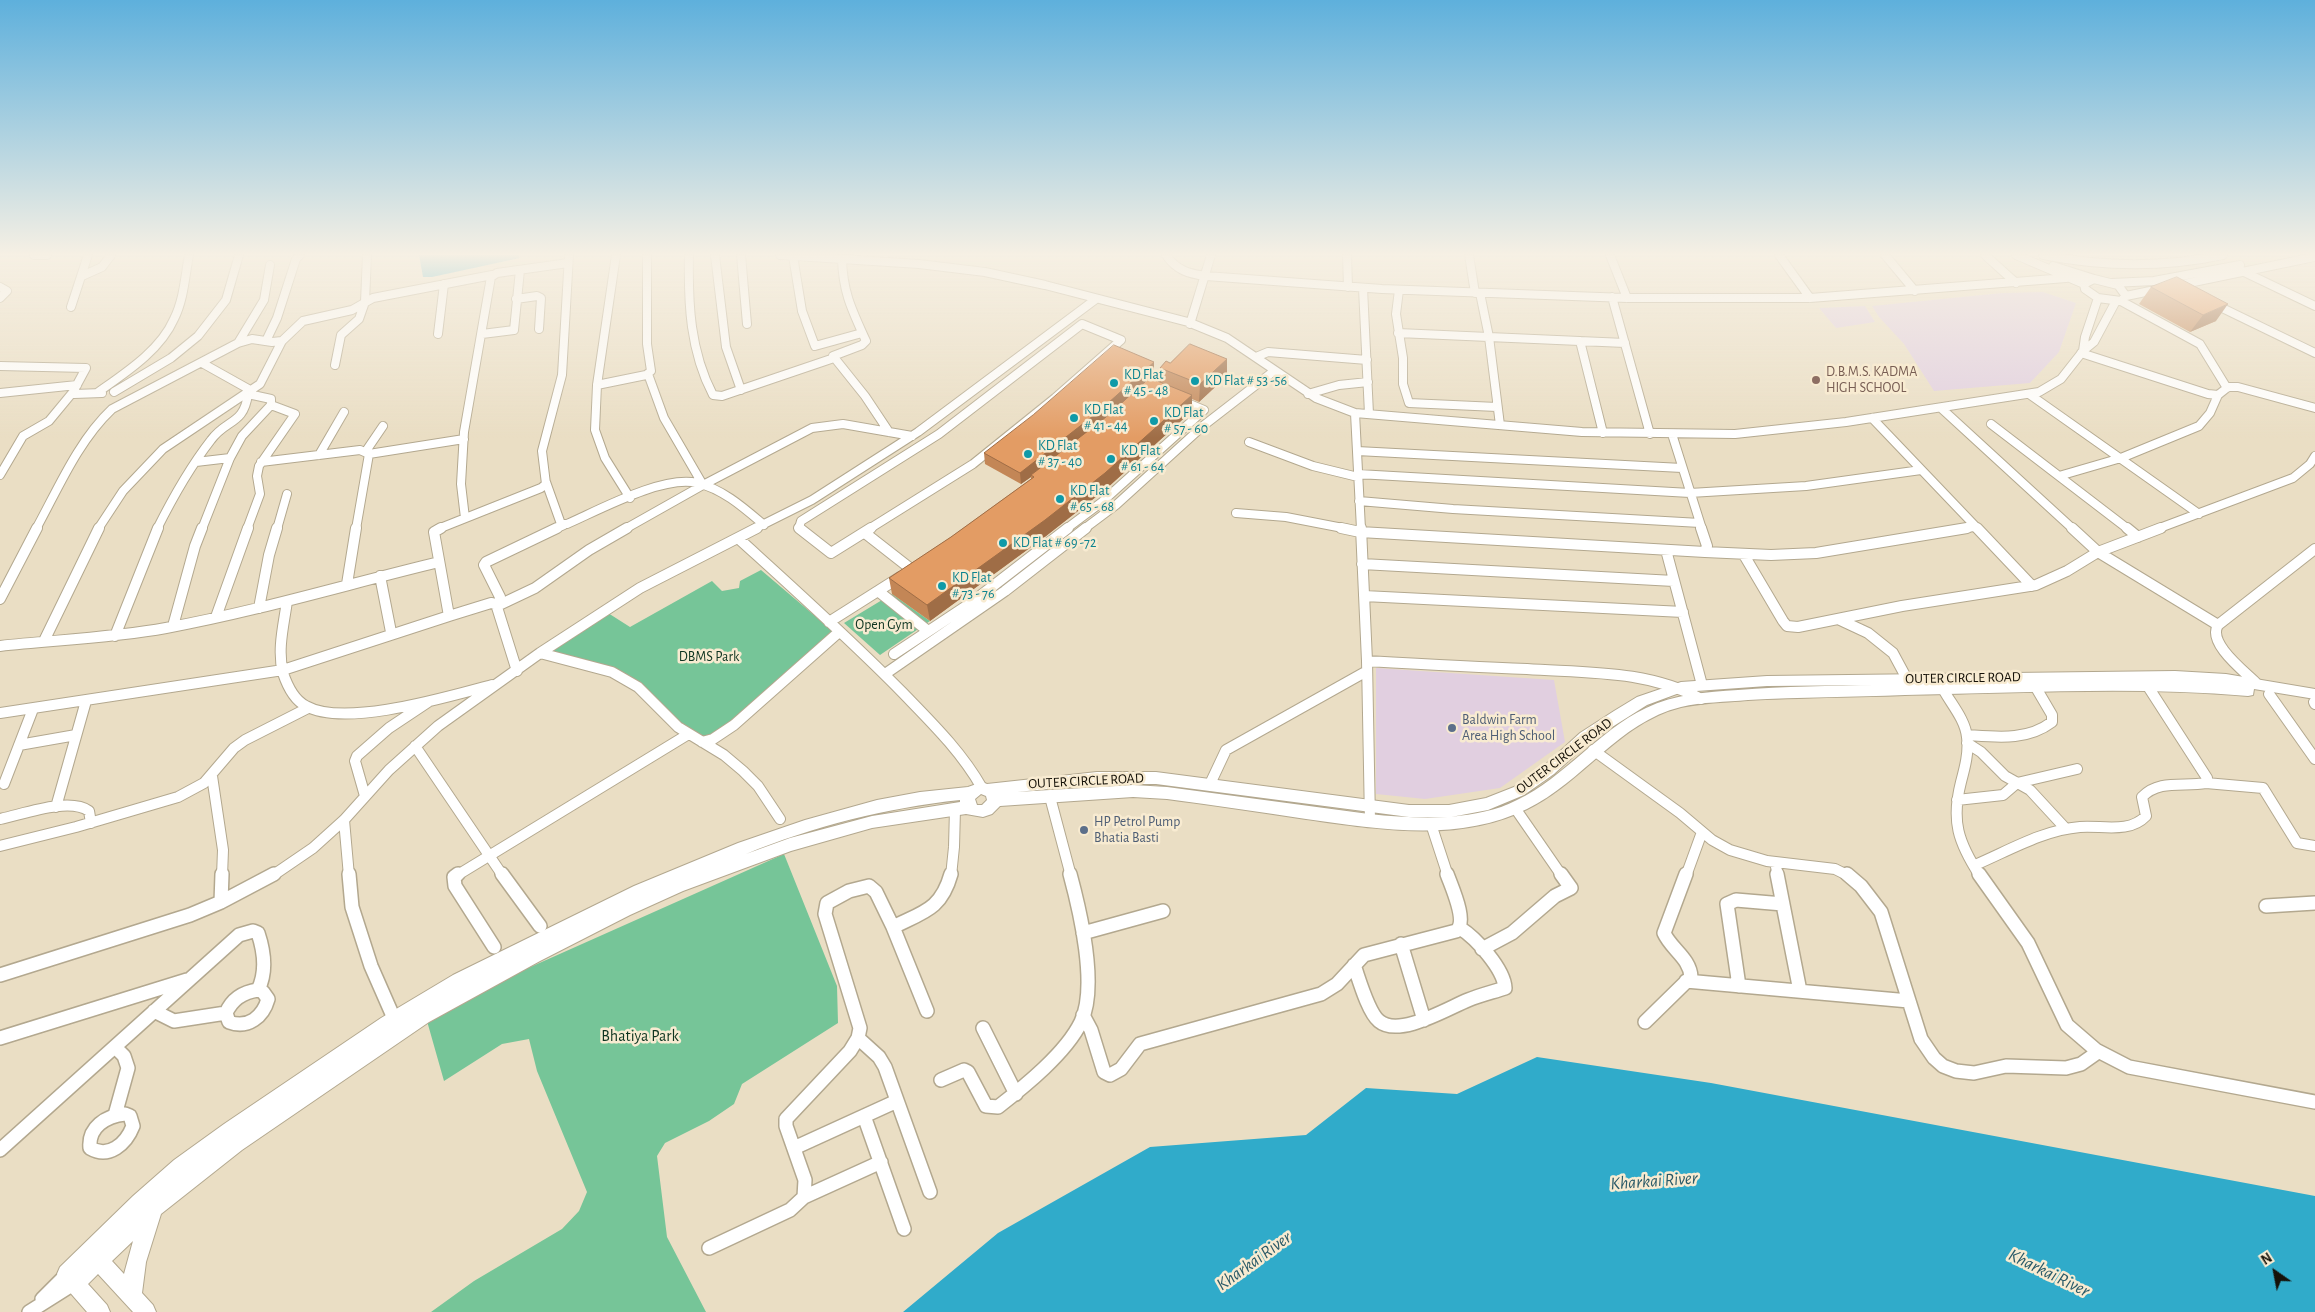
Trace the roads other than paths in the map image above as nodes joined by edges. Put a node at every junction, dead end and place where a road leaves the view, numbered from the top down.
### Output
1 (176, 316) edge
2 (213, 316) edge
3 (254, 316) edge
4 (278, 316) edge
5 (324, 316) edge
6 (360, 316) edge
7 (440, 316) edge
8 (485, 316) edge
9 (515, 316) edge
10 (540, 316) edge
11 (565, 316) edge
12 (607, 316) edge
13 (647, 316) edge
14 (691, 316) edge
15 (722, 316) edge
16 (746, 316) edge
17 (804, 316) edge
18 (855, 316) edge
19 (1073, 316) edge
20 (1161, 316) edge
21 (1193, 316) edge
22 (1364, 316) edge
23 (1396, 316) edge
24 (1484, 316) edge
25 (1617, 316) edge
26 (2094, 316) edge
27 (2110, 316) edge
28 (2151, 316) edge
29 (2239, 316) edge
30 (747, 324) dead end
31 (1190, 324) junction
32 (539, 329) dead end
33 (862, 333) junction
34 (1398, 333) junction
35 (438, 334) dead end
36 (482, 334) junction
37 (1489, 337) junction
38 (266, 341) junction
39 (282, 341) junction
40 (1580, 341) junction
41 (238, 343) junction
42 (1625, 343) junction
43 (1112, 348) junction
44 (1120, 352) edge
45 (2082, 352) junction
46 (2315, 353) edge
47 (1256, 357) junction
48 (834, 358) junction
49 (1366, 360) junction
50 (202, 363) junction
51 (335, 365) dead end
52 (0, 366) edge
53 (1274, 371) junction
54 (648, 374) junction
55 (1368, 382) junction
56 (597, 385) junction
57 (75, 388) junction
58 (2227, 388) junction
59 (741, 390) junction
60 (114, 392) junction
61 (0, 393) edge
62 (97, 393) junction
63 (250, 393) junction
64 (1308, 394) junction
65 (2029, 394) junction
66 (2218, 395) junction
67 (1173, 397) edge
68 (128, 400) junction
69 (271, 406) junction
70 (1498, 407) junction
71 (1941, 408) junction
72 (2315, 408) edge
73 (344, 412) dead end
74 (1355, 413) junction
75 (1370, 414) junction
76 (1872, 418) junction
77 (1991, 424) dead end
78 (1500, 425) junction
79 (383, 426) dead end
80 (889, 432) junction
81 (1603, 433) junction
82 (1650, 434) junction
83 (1672, 434) junction
84 (912, 436) junction
85 (464, 439) junction
86 (1249, 442) dead end
87 (1357, 450) junction
88 (368, 453) junction
89 (320, 455) junction
90 (2315, 456) edge
91 (230, 458) junction
92 (2121, 458) junction
93 (196, 462) junction
94 (261, 462) junction
95 (1682, 468) junction
96 (1921, 470) junction
97 (0, 475) edge
98 (1358, 475) junction
99 (2059, 476) junction
100 (546, 482) junction
101 (703, 485) junction
102 (1690, 493) junction
103 (287, 494) dead end
104 (630, 498) junction
105 (1359, 500) junction
106 (1236, 513) dead end
107 (2199, 514) junction
108 (466, 518) junction
109 (1700, 523) junction
110 (764, 524) junction
111 (564, 525) junction
112 (1974, 527) junction
113 (1360, 532) junction
114 (865, 533) junction
115 (2138, 537) junction
116 (738, 538) junction
117 (2315, 549) edge
118 (1666, 550) junction
119 (1705, 552) junction
120 (2098, 552) junction
121 (1744, 555) junction
122 (439, 562) junction
123 (1362, 564) junction
124 (380, 576) junction
125 (1674, 581) junction
126 (347, 584) junction
127 (2032, 586) junction
128 (878, 591) junction
129 (1364, 596) junction
130 (0, 599) edge
131 (287, 601) junction
132 (499, 601) junction
133 (259, 608) junction
134 (1682, 612) junction
135 (449, 616) junction
136 (216, 617) junction
137 (1838, 619) junction
138 (829, 622) junction
139 (2218, 625) junction
140 (173, 626) junction
141 (928, 631) junction
142 (391, 632) junction
143 (840, 632) junction
144 (115, 636) junction
145 (44, 641) junction
146 (0, 646) edge
147 (540, 653) junction
148 (894, 654) dead end
149 (1367, 666) junction
150 (283, 670) junction
151 (517, 671) junction
152 (885, 674) junction
153 (1907, 679) junction
154 (2256, 683) junction
155 (498, 684) junction
156 (2035, 686) junction
157 (2147, 686) junction
158 (1680, 687) junction
159 (1943, 689) junction
160 (1701, 692) junction
161 (2269, 694) junction
162 (433, 699) junction
163 (2315, 700) edge
164 (86, 701) junction
165 (308, 708) junction
166 (33, 709) junction
167 (0, 714) edge
168 (76, 735) junction
169 (687, 735) junction
170 (1967, 739) junction
171 (702, 742) junction
172 (19, 745) junction
173 (414, 746) junction
174 (1593, 750) junction
175 (2315, 759) edge
176 (2077, 769) dead end
177 (212, 776) junction
178 (2017, 783) junction
179 (4, 784) dead end
180 (1210, 784) junction
181 (2206, 784) junction
182 (365, 796) junction
183 (1050, 797) junction
184 (977, 798) junction
185 (1957, 800) junction
186 (56, 807) junction
187 (1515, 808) junction
188 (1370, 814) junction
189 (0, 819) edge
190 (780, 819) dead end
191 (344, 820) junction
192 (92, 823) junction
193 (1431, 824) junction
194 (2066, 829) junction
195 (1702, 832) junction
196 (0, 846) edge
197 (2315, 846) edge
198 (488, 855) junction
199 (1775, 862) junction
200 (1975, 865) junction
201 (221, 902) junction
202 (2315, 903) edge
203 (1783, 904) junction
204 (2266, 906) dead end
205 (1163, 911) dead end
206 (540, 926) dead end
207 (893, 927) junction
208 (1460, 928) junction
209 (1083, 933) junction
210 (1401, 944) junction
211 (494, 948) dead end
212 (1482, 949) junction
213 (1354, 965) junction
214 (0, 975) edge
215 (190, 979) junction
216 (1686, 981) junction
217 (1739, 986) junction
218 (258, 990) junction
219 (1800, 991) junction
220 (1909, 1001) junction
221 (154, 1011) junction
222 (927, 1011) dead end
223 (226, 1013) junction
224 (1083, 1015) junction
225 (1424, 1020) junction
226 (1645, 1022) dead end
227 (397, 1025) junction
228 (983, 1028) dead end
229 (0, 1038) edge
230 (858, 1038) junction
231 (115, 1047) junction
232 (2098, 1052) junction
233 (941, 1080) dead end
234 (1016, 1094) junction
235 (897, 1101) junction
236 (2315, 1102) edge
237 (115, 1114) dead end
238 (864, 1116) junction
239 (794, 1148) junction
240 (0, 1150) edge
241 (881, 1162) junction
242 (930, 1192) dead end
243 (804, 1197) junction
244 (153, 1208) junction
245 (904, 1229) dead end
246 (710, 1248) dead end
247 (94, 1255) junction
248 (71, 1278) junction
249 (132, 1297) junction
250 (29, 1312) edge
251 (98, 1312) edge
252 (146, 1312) edge

1 - 62 street
2 - 60 street
3 - 41 street
4 - 38 street
5 - 39 street
6 - 51 street
7 - 35 street
8 - 36 street
9 - 36 street
10 - 32 street
11 - 100 street
12 - 56 street
13 - 54 street
14 - 59 street
15 - 59 street
16 - 30 street
17 - 33 street
18 - 33 street
19 - 84 street
20 - 31 street
21 - 31 street
22 - 49 street
23 - 34 street
24 - 37 street
25 - 42 street
26 - 45 street
27 - 45 street
28 - 58 street
29 - 46 street
31 - 47 street
33 - 48 street
34 - 37 street
34 - 70 street
36 - 85 street
37 - 40 street
37 - 70 street
38 - 39 street
38 - 41 street
39 - 63 street
40 - 42 street
40 - 81 street
41 - 50 street
42 - 82 street
43 - 44 street
43 - 114 street
43 - 114 street
45 - 65 street
45 - 66 street
47 - 49 street
47 - 53 street
48 - 59 street
48 - 80 street
49 - 55 street
50 - 63 street
50 - 68 street
52 - 57 street
53 - 64 street
53 - 152 street
54 - 56 street
54 - 101 street
55 - 64 street
55 - 75 street
56 - 104 street
57 - 61 street
57 - 62 street
57 - 97 street
58 - 66 street
58 - 72 street
60 - 62 street
60 - 68 street
63 - 69 street
63 - 93 street
63 - 145 street
64 - 74 street
65 - 71 street
65 - 92 street
66 - 92 street
67 - 141 street
68 - 130 street
69 - 91 street
69 - 94 street
70 - 78 street
71 - 76 street
71 - 120 street
73 - 89 street
74 - 75 street
74 - 87 street
75 - 78 street
76 - 83 street
76 - 96 street
77 - 99 street
78 - 81 street
79 - 88 street
80 - 84 street
80 - 101 street
81 - 82 street
82 - 83 street
83 - 95 street
84 - 110 street
85 - 88 street
85 - 108 street
86 - 98 street
87 - 95 street
87 - 98 street
88 - 89 street
88 - 126 street
89 - 94 street
90 - 107 street
91 - 93 street
91 - 140 street
92 - 99 street
92 - 107 street
93 - 144 street
94 - 136 street
95 - 102 street
96 - 102 street
96 - 112 street
98 - 102 street
98 - 105 street
99 - 115 street
100 - 108 street
100 - 111 street
101 - 104 street
101 - 110 street
101 - 132 street
102 - 109 street
103 - 133 street
104 - 111 street
105 - 109 street
105 - 113 street
106 - 113 street
107 - 115 street
108 - 122 street
109 - 119 street
110 - 116 street
111 - 132 street
112 - 121 street
112 - 127 street
113 - 118 street
113 - 123 street
114 - 128 street
115 - 120 street
116 - 138 street
116 - 147 street
117 - 139 street
118 - 119 street
118 - 125 street
119 - 121 street
120 - 127 street
120 - 139 street
121 - 137 street
122 - 124 street
122 - 135 street
123 - 125 street
123 - 129 street
124 - 126 street
124 - 142 street
125 - 134 street
126 - 131 street
127 - 137 street
128 - 138 street
128 - 141 street
129 - 134 street
129 - 149 street
131 - 133 street
131 - 150 street
132 - 135 street
132 - 151 street
133 - 136 street
134 - 160 street
135 - 142 street
136 - 140 street
137 - 153 street
138 - 143 street
139 - 154 street
140 - 144 street
141 - 148 street
142 - 150 street
143 - 152 street
143 - 171 street
144 - 145 street
145 - 146 street
147 - 151 street
147 - 169 street
149 - 158 street
149 - 180 street
149 - 188 street
150 - 164 street
150 - 165 street
151 - 155 street
152 - 184 street
153 - 154 main road, OUTER CIRCLE ROAD
153 - 160 main road, OUTER CIRCLE ROAD
154 - 163 main road, OUTER CIRCLE ROAD
155 - 162 street
155 - 173 street
156 - 157 main road, OUTER CIRCLE ROAD
156 - 159 main road, OUTER CIRCLE ROAD
156 - 170 street
157 - 161 main road, OUTER CIRCLE ROAD
157 - 181 street
158 - 160 main road, OUTER CIRCLE ROAD
158 - 188 main road, OUTER CIRCLE ROAD
159 - 160 main road, OUTER CIRCLE ROAD
159 - 170 street
160 - 174 main road, OUTER CIRCLE ROAD
161 - 163 main road, OUTER CIRCLE ROAD
161 - 175 street
162 - 165 street
162 - 182 street
164 - 166 street
164 - 168 street
165 - 177 street
166 - 167 street
166 - 172 street
168 - 172 street
168 - 186 street
169 - 171 street
169 - 198 street
170 - 178 street
170 - 185 street
171 - 190 street
172 - 179 street
173 - 182 street
173 - 198 street
174 - 187 main road, OUTER CIRCLE ROAD
174 - 195 street
176 - 178 street
177 - 192 street
177 - 201 street
178 - 185 street
178 - 194 street
180 - 184 main road, OUTER CIRCLE ROAD
180 - 188 main road, OUTER CIRCLE ROAD
181 - 194 street
181 - 197 street
182 - 191 street
183 - 184 main road, OUTER CIRCLE ROAD
183 - 188 main road, OUTER CIRCLE ROAD
183 - 209 street
184 - 207 street
184 - 227 main road
185 - 200 street
186 - 189 street
186 - 192 street
187 - 193 main road, OUTER CIRCLE ROAD
187 - 212 street
188 - 193 main road, OUTER CIRCLE ROAD
191 - 201 street
191 - 227 street
192 - 196 street
193 - 208 street
194 - 200 street
195 - 199 street
195 - 216 street
198 - 206 street
198 - 211 street
199 - 203 street
199 - 220 street
200 - 232 street
201 - 214 street
202 - 204 street
203 - 217 street
203 - 219 street
205 - 209 street
207 - 222 street
207 - 230 street
208 - 210 street
208 - 212 street
209 - 224 street
210 - 213 street
210 - 225 street
212 - 225 street
213 - 224 street
213 - 225 street
215 - 218 street
215 - 221 street
215 - 229 street
216 - 217 street
216 - 226 street
217 - 219 street
218 - 223 street
218 - 223 street
219 - 220 street
220 - 232 street
221 - 223 street
221 - 231 street
224 - 234 street
227 - 244 main road
227 - 247 main road
228 - 234 street
230 - 235 street
230 - 239 street
231 - 237 street
231 - 240 street
232 - 236 street
233 - 234 street
235 - 238 street
235 - 242 street
238 - 239 street
238 - 241 street
239 - 243 street
241 - 243 street
241 - 245 street
243 - 246 street
244 - 247 main road
244 - 249 main road
247 - 248 main road
247 - 249 main road
248 - 250 street
248 - 251 main road
249 - 252 main road

